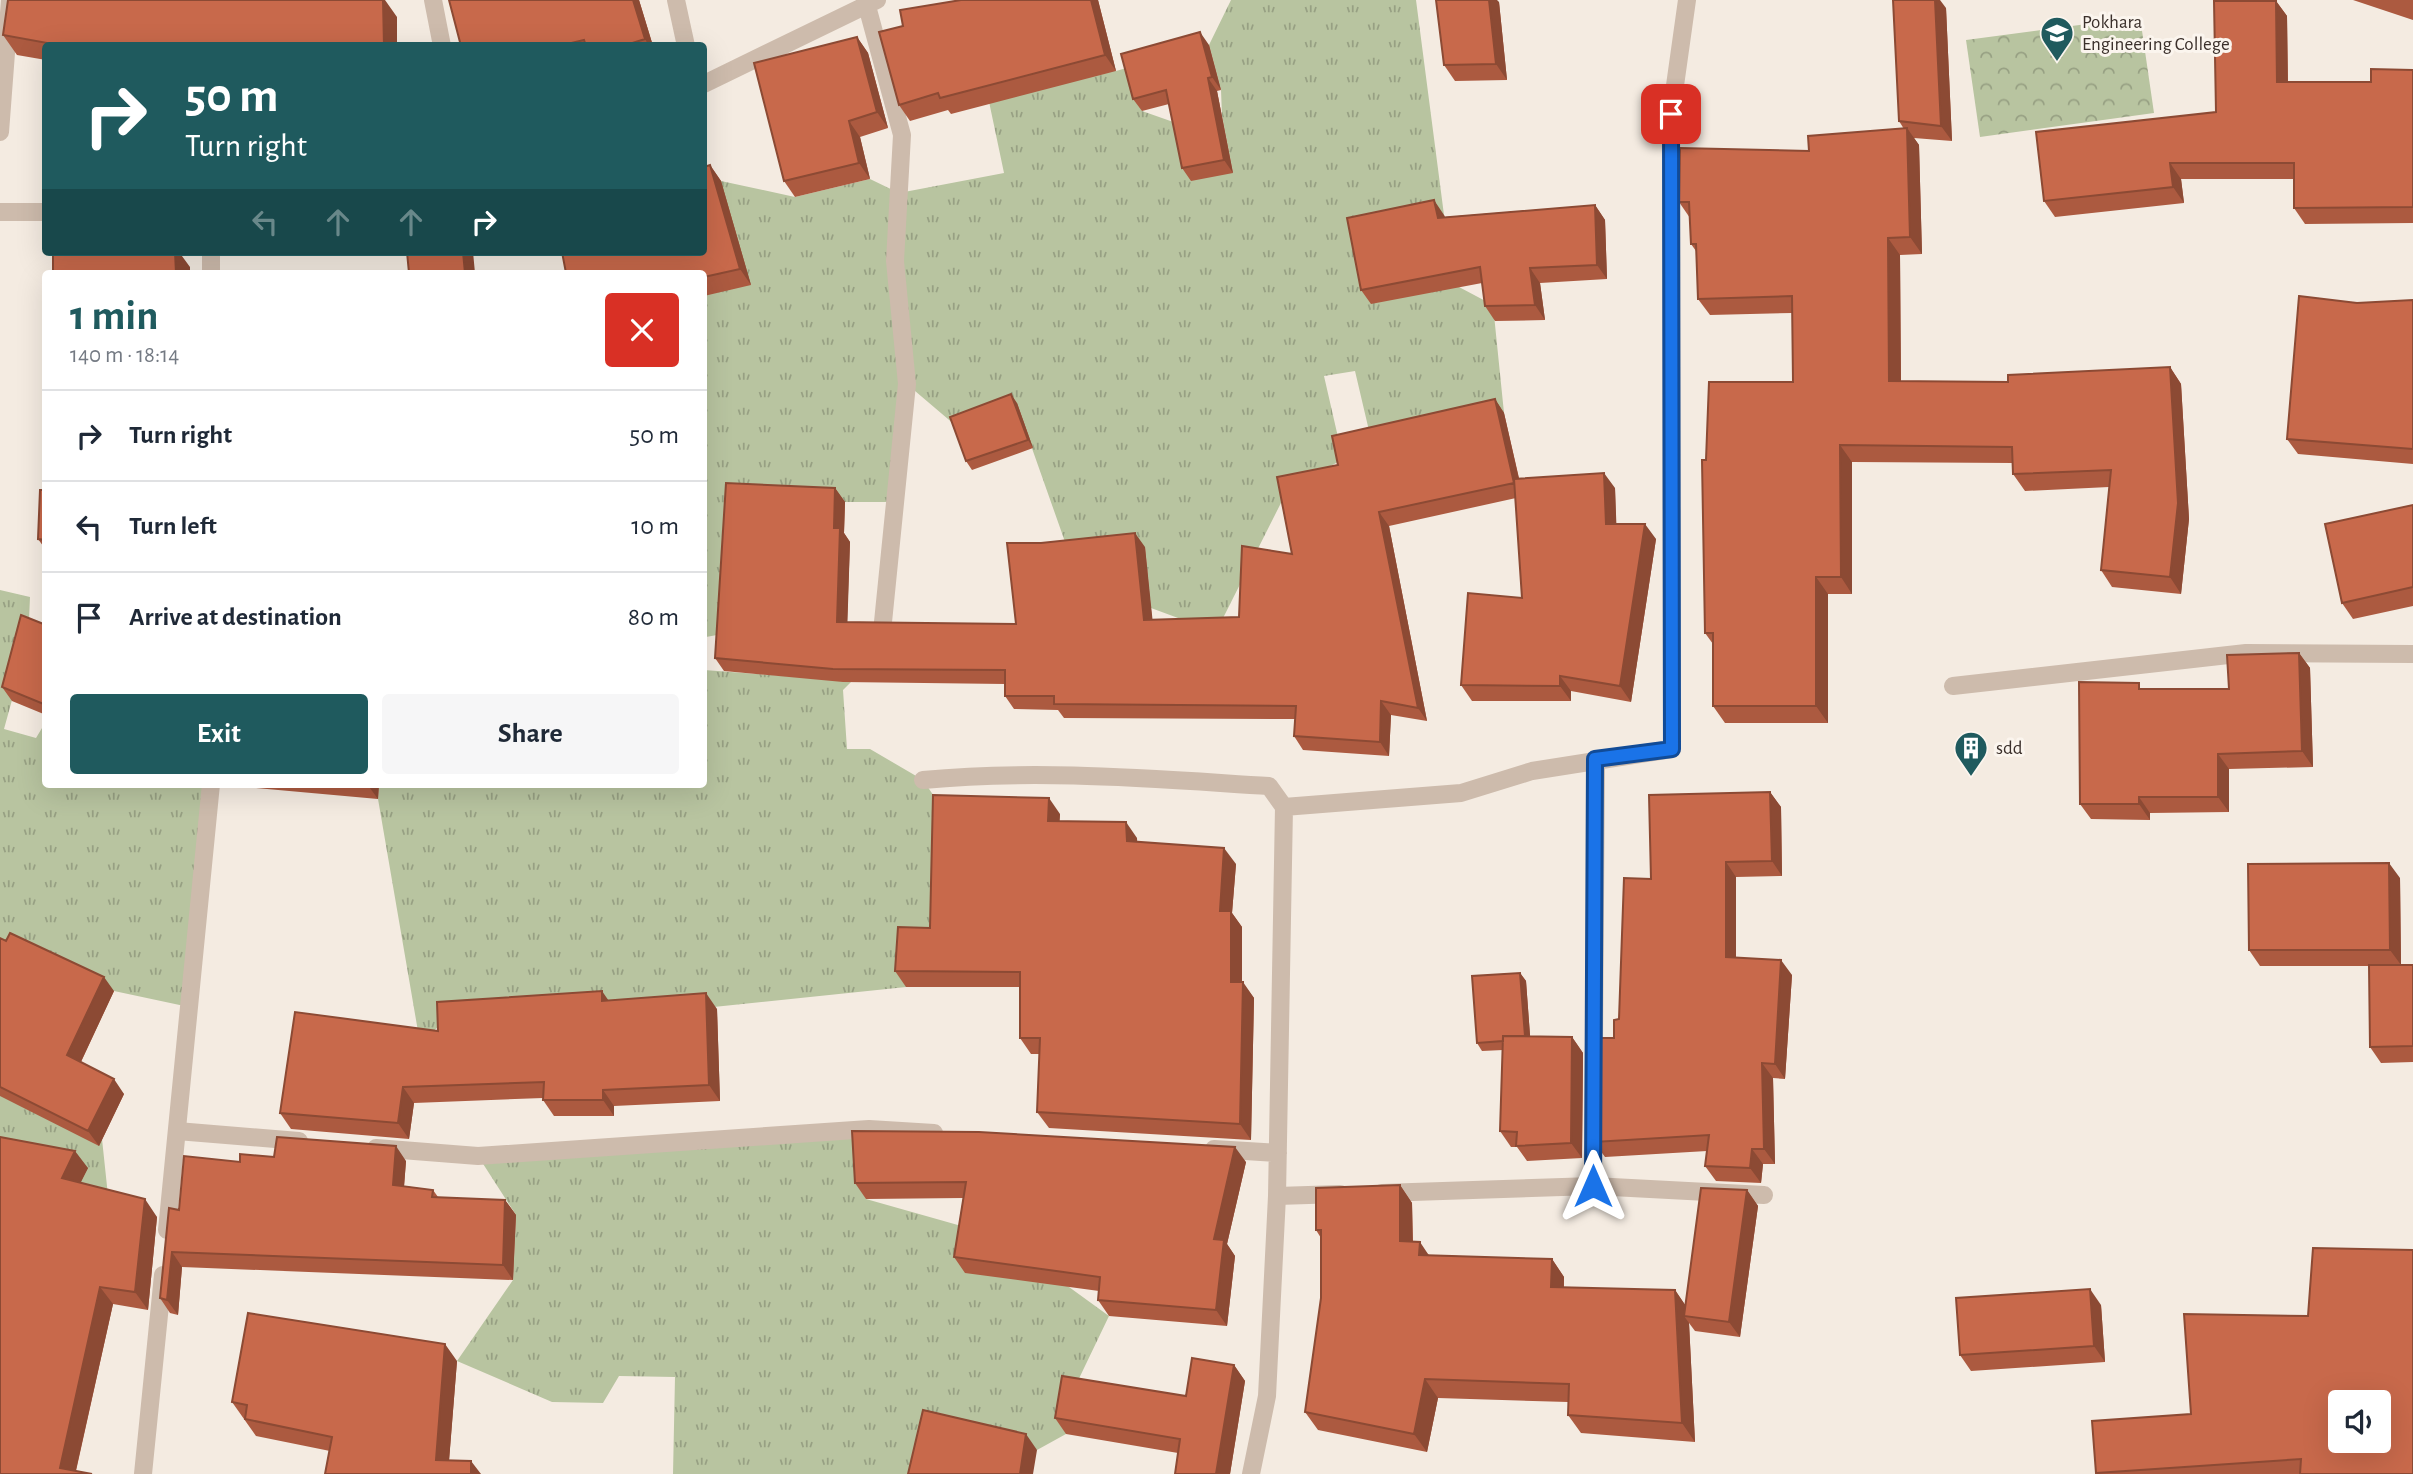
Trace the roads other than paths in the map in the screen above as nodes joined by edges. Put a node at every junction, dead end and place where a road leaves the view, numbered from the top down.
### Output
1 (10, 0) edge
2 (433, 0) edge
3 (676, 0) edge
4 (1688, 0) edge
5 (872, 3) edge
6 (441, 42) edge
7 (685, 42) edge
8 (707, 84) edge
9 (0, 132) edge
10 (0, 212) edge
11 (42, 212) edge
12 (883, 622) edge
13 (2413, 654) edge
14 (1953, 685) dead end
15 (1595, 759) junction
16 (923, 780) dead end
17 (211, 788) edge
18 (1284, 807) junction
19 (177, 1131) junction
20 (950, 1133) edge
21 (314, 1142) edge
22 (355, 1146) edge
23 (1196, 1148) edge
24 (1278, 1153) junction
25 (1593, 1186) junction
26 (1764, 1195) dead end
27 (1277, 1196) junction
28 (143, 1474) edge
29 (1251, 1474) edge

1 - 9 street
2 - 6 street
3 - 7 street
4 - 15 street
5 - 8 street
5 - 12 street
10 - 11 street
13 - 14 street
15 - 18 street
15 - 25 street
16 - 18 street
17 - 19 street
18 - 24 street
19 - 21 street
19 - 28 street
20 - 22 street
23 - 24 street
24 - 27 street
25 - 26 street
25 - 27 street
27 - 29 street

